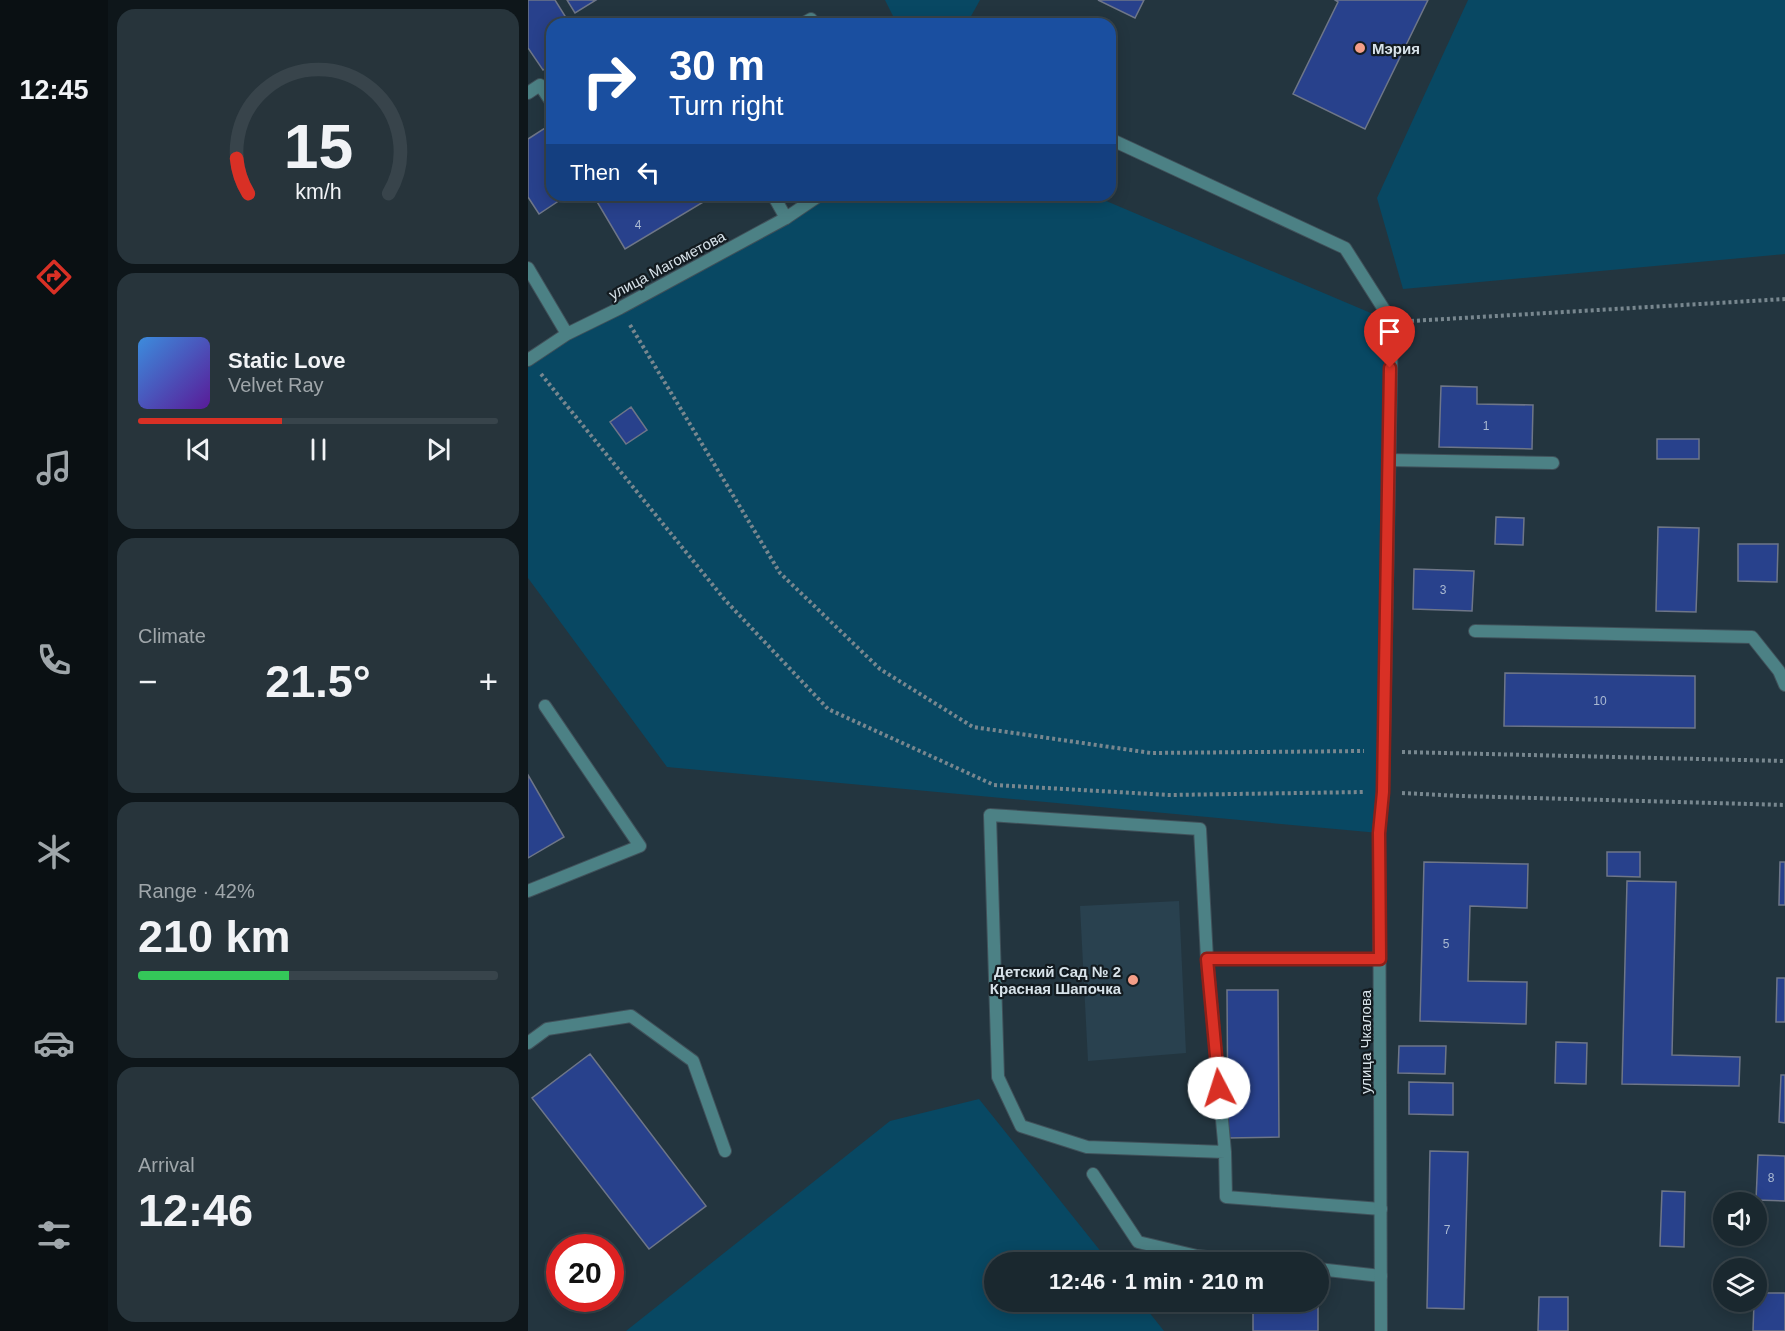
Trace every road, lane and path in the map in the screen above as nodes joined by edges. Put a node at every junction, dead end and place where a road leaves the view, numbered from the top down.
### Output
1 (528, 93) edge
2 (546, 94) edge
3 (1116, 142) edge
4 (776, 201) edge
5 (811, 201) edge
6 (786, 218) junction
7 (528, 268) edge
8 (1785, 299) edge
9 (620, 308) junction
10 (1392, 322) junction
11 (567, 334) junction
12 (528, 360) edge
13 (1389, 460) junction
14 (1553, 463) dead end
15 (1475, 631) dead end
16 (1785, 685) edge
17 (545, 706) dead end
18 (1382, 751) junction
19 (1785, 761) edge
20 (1383, 792) junction
21 (1785, 805) edge
22 (528, 891) edge
23 (1207, 959) junction
24 (1380, 959) junction
25 (528, 1043) edge
26 (725, 1151) dead end
27 (1225, 1152) junction
28 (1093, 1174) dead end
29 (1381, 1209) junction
30 (1180, 1252) edge
31 (1329, 1270) edge
32 (1381, 1276) junction
33 (1382, 1331) edge

1 - 2 street
3 - 10 street
4 - 6 street
5 - 6 street, улица Магометова
6 - 9 street, улица Магометова
7 - 11 street
8 - 10 path
9 - 11 street, улица Магометова
9 - 18 path
10 - 13 street, улица Чкалова
11 - 12 street, улица Магометова
12 - 20 path
13 - 14 street
13 - 18 street, улица Чкалова
15 - 16 street
17 - 22 street
18 - 19 path
18 - 20 street, улица Чкалова
20 - 21 path
20 - 24 street, улица Чкалова
23 - 24 street
23 - 27 street
23 - 27 street
24 - 29 street, улица Чкалова
25 - 26 street
27 - 29 street
28 - 30 street
29 - 32 street, улица Чкалова
31 - 32 street
32 - 33 street, улица Чкалова

